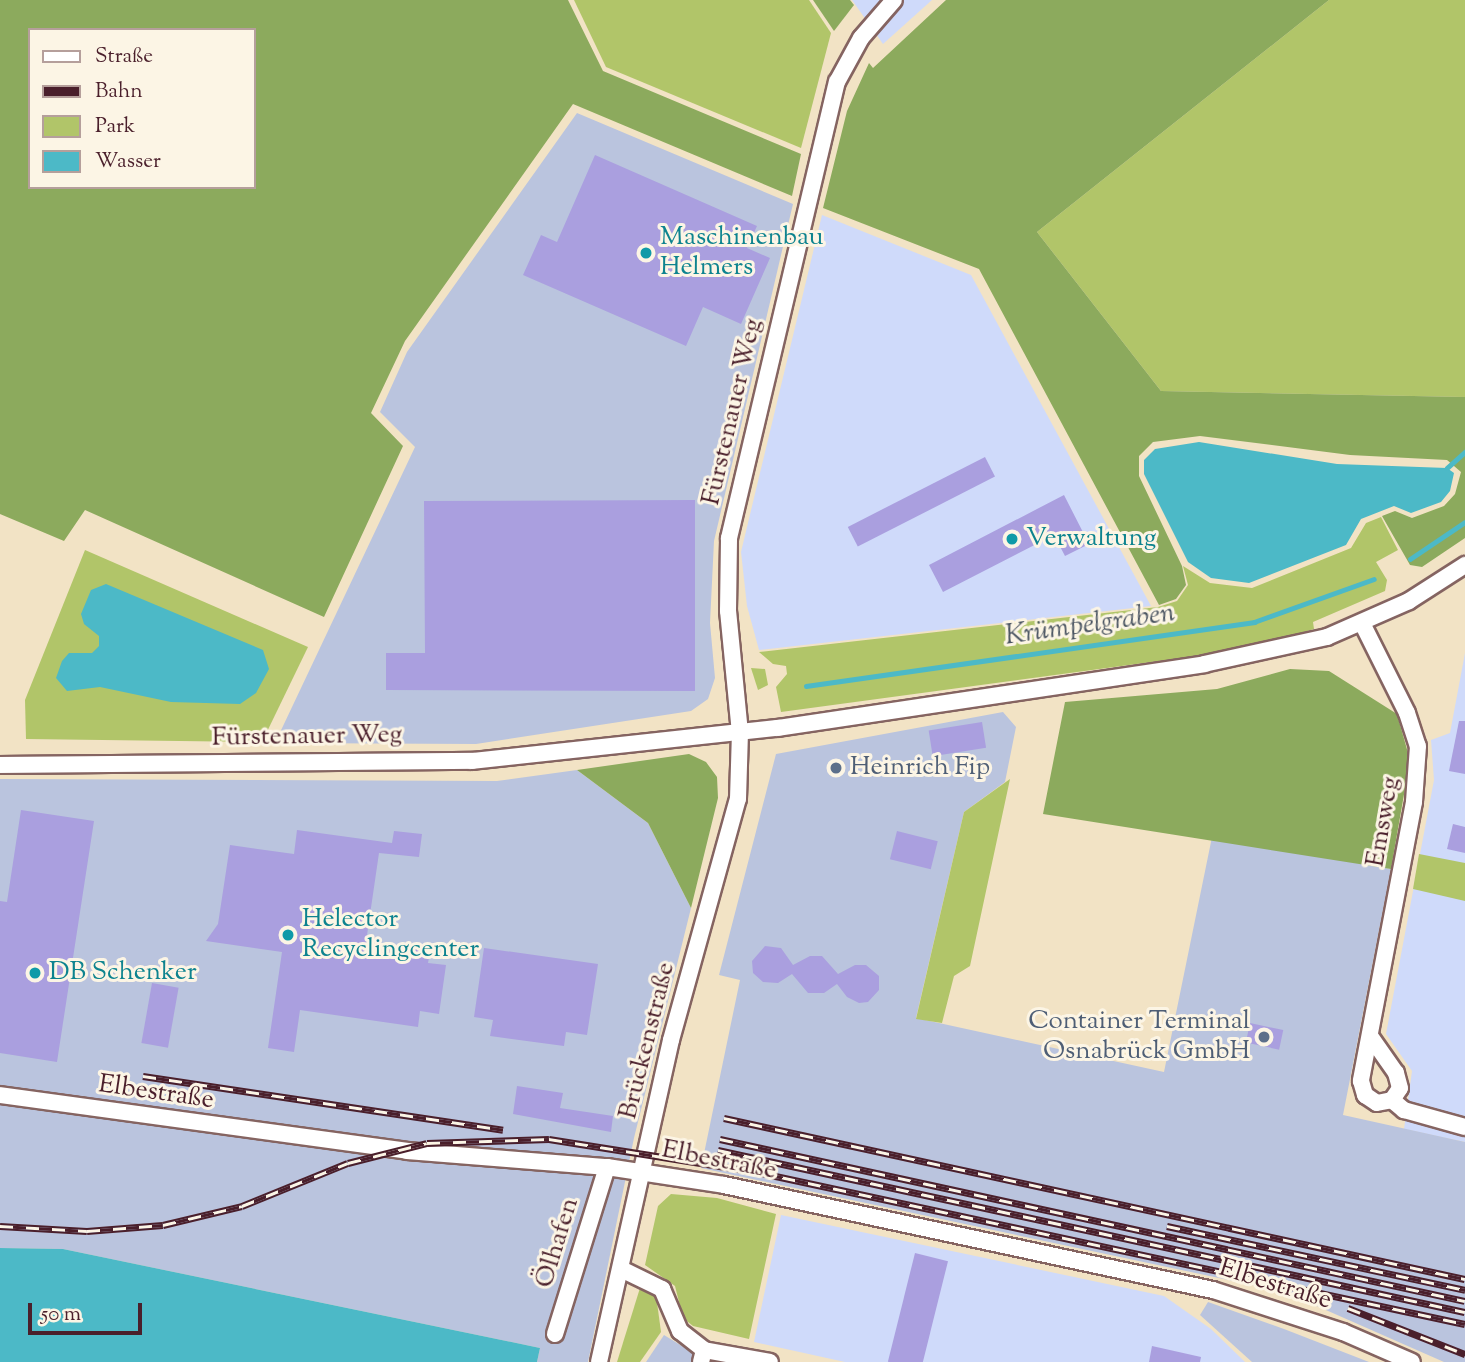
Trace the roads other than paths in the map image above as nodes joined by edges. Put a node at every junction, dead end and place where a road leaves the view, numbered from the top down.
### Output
1 (893, 0) edge
2 (1465, 565) edge
3 (1363, 625) junction
4 (740, 733) junction
5 (0, 765) edge
6 (1370, 1037) junction
7 (0, 1096) edge
8 (1392, 1100) junction
9 (1465, 1127) edge
10 (607, 1167) junction
11 (642, 1172) junction
12 (621, 1269) junction
13 (555, 1334) dead end
14 (703, 1356) edge
15 (599, 1362) edge
16 (770, 1362) edge
17 (1412, 1362) edge

1 - 4 street, Fürstenauer Weg
2 - 3 street, Fürstenauer Weg
3 - 4 street, Fürstenauer Weg
3 - 6 street, Emsweg
4 - 5 street, Fürstenauer Weg
4 - 11 street, Brückenstraße
6 - 8 street
6 - 8 street, Emsweg
7 - 10 street, Elbestraße
8 - 9 street
10 - 11 street, Elbestraße
10 - 13 street, Ölhafen
11 - 12 street, Brückenstraße
11 - 17 street, Elbestraße
12 - 14 street
12 - 15 street, Brückenstraße
14 - 16 street

